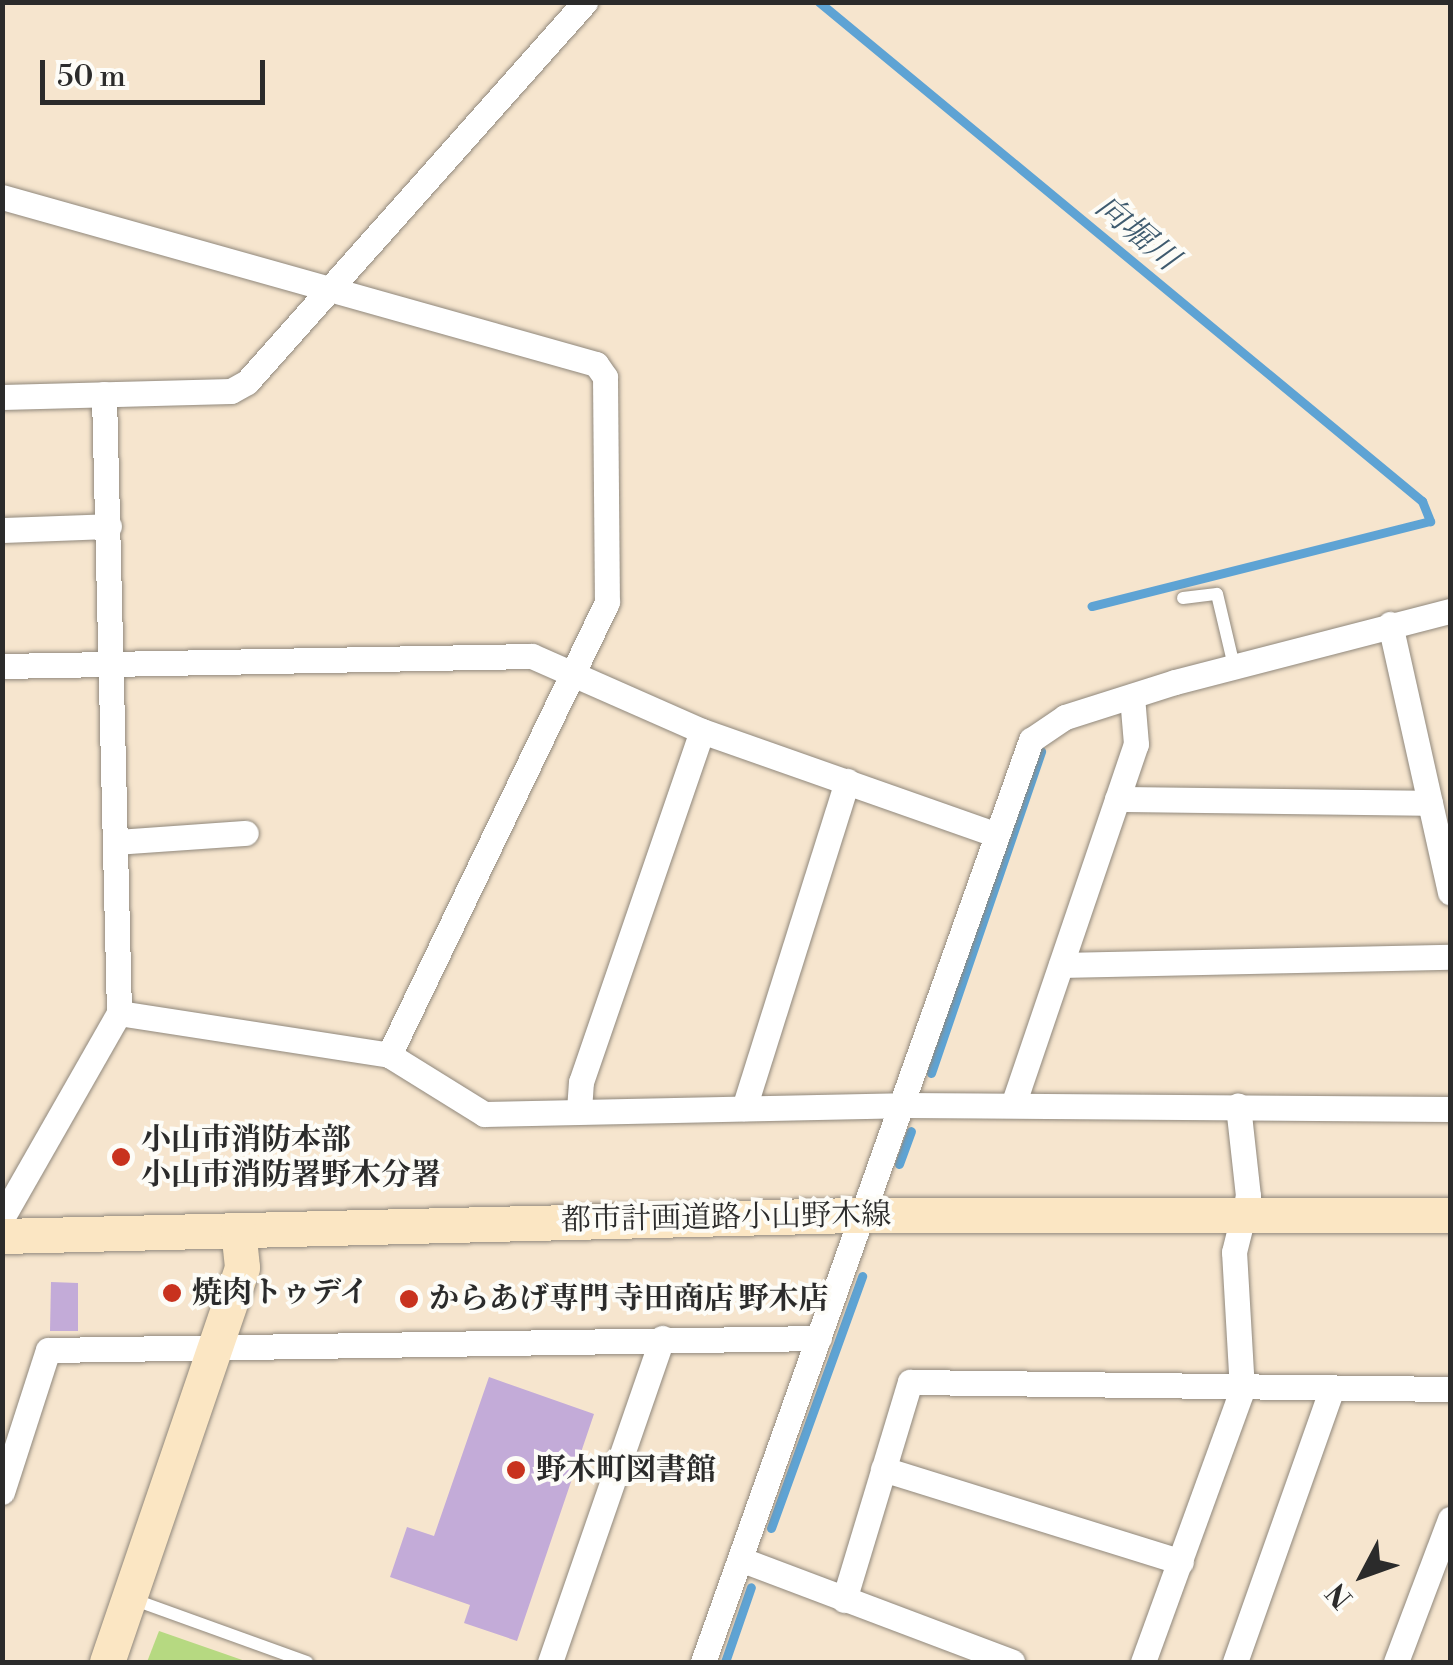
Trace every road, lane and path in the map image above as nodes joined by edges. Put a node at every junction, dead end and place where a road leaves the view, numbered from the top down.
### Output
1 (584, 2) edge
2 (2, 198) edge
3 (328, 287) junction
4 (104, 394) junction
5 (2, 397) edge
6 (109, 526) junction
7 (2, 530) edge
8 (1182, 598) dead end
9 (1450, 611) edge
10 (1390, 624) junction
11 (111, 661) junction
12 (2, 666) edge
13 (1234, 666) junction
14 (572, 672) junction
15 (1132, 696) junction
16 (702, 731) junction
17 (847, 781) junction
18 (1118, 800) junction
19 (1430, 803) junction
20 (246, 833) dead end
21 (995, 834) junction
22 (116, 842) junction
23 (1450, 892) edge
24 (1450, 957) edge
25 (1061, 965) junction
26 (118, 1013) junction
27 (390, 1056) junction
28 (900, 1105) junction
29 (1013, 1106) junction
30 (1238, 1106) junction
31 (744, 1108) junction
32 (1450, 1108) edge
33 (580, 1110) junction
34 (1241, 1210) junction
35 (857, 1215) junction
36 (1450, 1215) edge
37 (2, 1218) edge
38 (238, 1230) junction
39 (2, 1236) edge
40 (662, 1338) junction
41 (819, 1338) junction
42 (216, 1348) junction
43 (1450, 1389) edge
44 (1242, 1390) junction
45 (1331, 1390) junction
46 (884, 1470) junction
47 (2, 1492) edge
48 (1450, 1519) edge
49 (740, 1559) junction
50 (1181, 1562) junction
51 (129, 1598) junction
52 (844, 1600) junction
53 (107, 1662) edge
54 (308, 1662) edge
55 (550, 1662) edge
56 (703, 1662) edge
57 (1012, 1662) edge
58 (1142, 1662) edge
59 (1235, 1662) edge
60 (1396, 1662) edge

1 - 3 street
2 - 3 street
3 - 4 street
3 - 14 street
4 - 5 street
4 - 6 street
6 - 7 street
6 - 11 street
8 - 13 lane
9 - 10 street
10 - 13 street
10 - 19 street
11 - 12 street
11 - 14 street
11 - 22 street
13 - 15 street
14 - 16 street
14 - 27 street
15 - 18 street
15 - 21 street
16 - 17 street
16 - 33 street
17 - 21 street
17 - 31 street
18 - 19 street
18 - 25 street
19 - 23 street
20 - 22 street
21 - 28 street
22 - 26 street
24 - 25 street
25 - 29 street
26 - 27 street
26 - 37 street
27 - 33 street
28 - 29 street
28 - 31 street
28 - 35 street
29 - 30 street
30 - 32 street
30 - 34 street
31 - 33 street
34 - 35 street, 都市計画道路小山野木線
34 - 36 street, 都市計画道路小山野木線
34 - 44 street
35 - 38 street, 都市計画道路小山野木線
35 - 41 street
38 - 39 street, 都市計画道路小山野木線
38 - 42 street
40 - 41 street
40 - 42 street
40 - 55 street
41 - 49 street
42 - 47 street
42 - 51 street
43 - 45 street
44 - 45 street
44 - 46 street
44 - 50 street
45 - 59 street
46 - 50 street
46 - 52 street
48 - 60 street
49 - 52 street
49 - 56 street
50 - 58 street
51 - 53 street
51 - 54 lane
52 - 57 street

